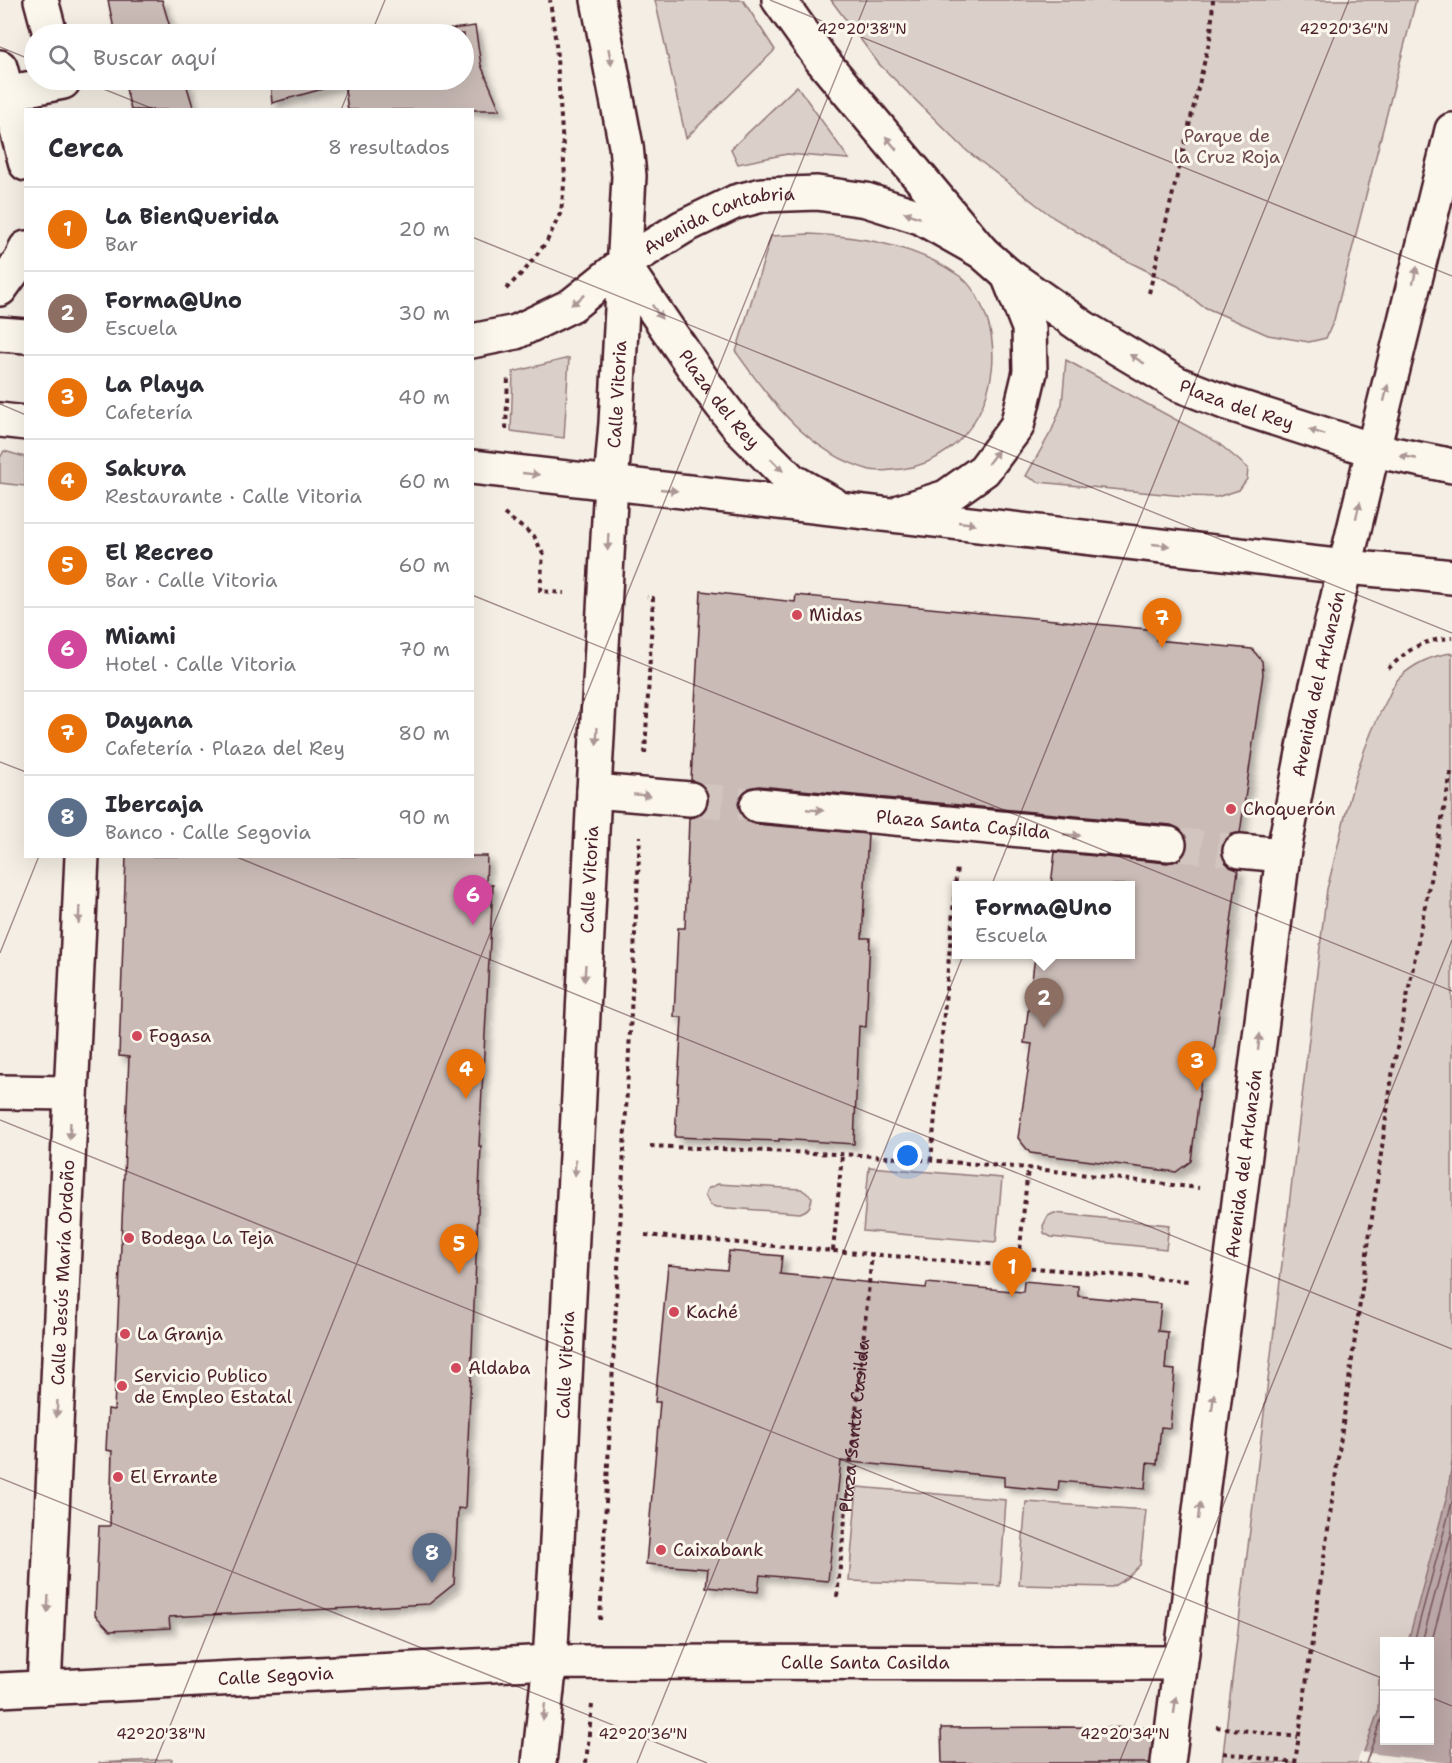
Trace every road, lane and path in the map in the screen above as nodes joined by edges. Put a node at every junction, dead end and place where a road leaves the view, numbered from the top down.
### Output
1 (41, 0) edge
2 (598, 0) edge
3 (778, 0) edge
4 (1213, 0) edge
5 (47, 24) edge
6 (3, 80) edge
7 (24, 83) edge
8 (1452, 130) edge
9 (24, 157) edge
10 (982, 252) junction
11 (24, 253) edge
12 (623, 264) junction
13 (1008, 275) junction
14 (0, 289) edge
15 (1149, 292) dead end
16 (0, 334) edge
17 (24, 336) edge
18 (474, 341) edge
19 (0, 420) edge
20 (24, 423) edge
21 (1373, 450) junction
22 (1448, 465) edge
23 (474, 467) edge
24 (611, 483) junction
25 (843, 509) junction
26 (889, 515) junction
27 (1345, 567) junction
28 (1452, 577) edge
29 (1452, 638) edge
30 (1388, 669) dead end
31 (1452, 768) edge
32 (594, 791) junction
33 (690, 799) tunnel mouth
34 (757, 805) tunnel mouth
35 (961, 824) junction
36 (1169, 844) tunnel mouth
37 (1240, 851) tunnel mouth
38 (1283, 855) junction
39 (82, 858) edge
40 (956, 881) edge
41 (952, 925) edge
42 (0, 1092) edge
43 (71, 1093) junction
44 (650, 1146) dead end
45 (842, 1155) junction
46 (931, 1161) junction
47 (1028, 1168) junction
48 (1203, 1188) dead end
49 (645, 1235) dead end
50 (833, 1251) junction
51 (872, 1254) junction
52 (1018, 1267) junction
53 (1191, 1281) dead end
54 (837, 1597) dead end
55 (550, 1662) junction
56 (1180, 1663) junction
57 (44, 1688) junction
58 (0, 1690) edge
59 (1209, 1726) dead end
60 (1298, 1737) junction
61 (1223, 1753) dead end
62 (539, 1763) edge
63 (1168, 1763) edge
64 (1295, 1763) edge

1 - 5 main road
2 -> 12 main road, Calle Vitoria
10 -> 3 main road
4 - 15 path
6 - 7 main road
6 - 9 main road
21 -> 8 main road
10 -> 12 main road, Avenida Cantabria
10 - 13 main road, Plaza del Rey
11 - 14 main road
12 -> 18 main road, Avenida Cantabria
12 - 24 main road, Calle Vitoria
12 -> 25 main road, Plaza del Rey
21 -> 13 main road, Plaza del Rey
26 -> 13 main road, Plaza del Rey
16 - 17 main road
19 - 20 main road
22 -> 21 main road
27 -> 21 main road
23 -> 24 main road
24 -> 25 main road, Plaza del Rey
24 -> 32 main road, Calle Vitoria
25 - 26 main road, Plaza del Rey
26 -> 27 main road, Plaza del Rey
27 - 28 main road, Plaza del Rey
27 - 38 main road, Avenida del Arlanzón
29 - 30 path
31 - 60 path
32 -> 33 main road
32 -> 55 main road, Calle Vitoria
34 -> 35 main road, Plaza Santa Casilda
35 -> 36 main road, Plaza Santa Casilda
35 - 40 path
37 - 38 main road
56 -> 38 main road, Avenida del Arlanzón
39 -> 43 main road, Calle Jesús María Ordoño
41 - 46 path
42 - 43 main road
43 -> 57 main road, Calle Jesús María Ordoño
44 - 45 path
45 - 46 path
45 - 50 path
46 - 47 path
47 - 48 path
47 - 52 path
49 - 50 path
50 - 51 path
51 - 52 path
51 - 54 path, Plaza Santa Casilda
52 - 53 path
55 - 56 main road, Calle Santa Casilda
55 - 57 main road, Calle Segovia
55 -> 62 main road, Calle Vitoria
63 -> 56 main road, Avenida del Arlanzón
57 - 58 main road, Calle Segovia
59 - 60 path
60 - 64 path
61 - 64 path, bridge

